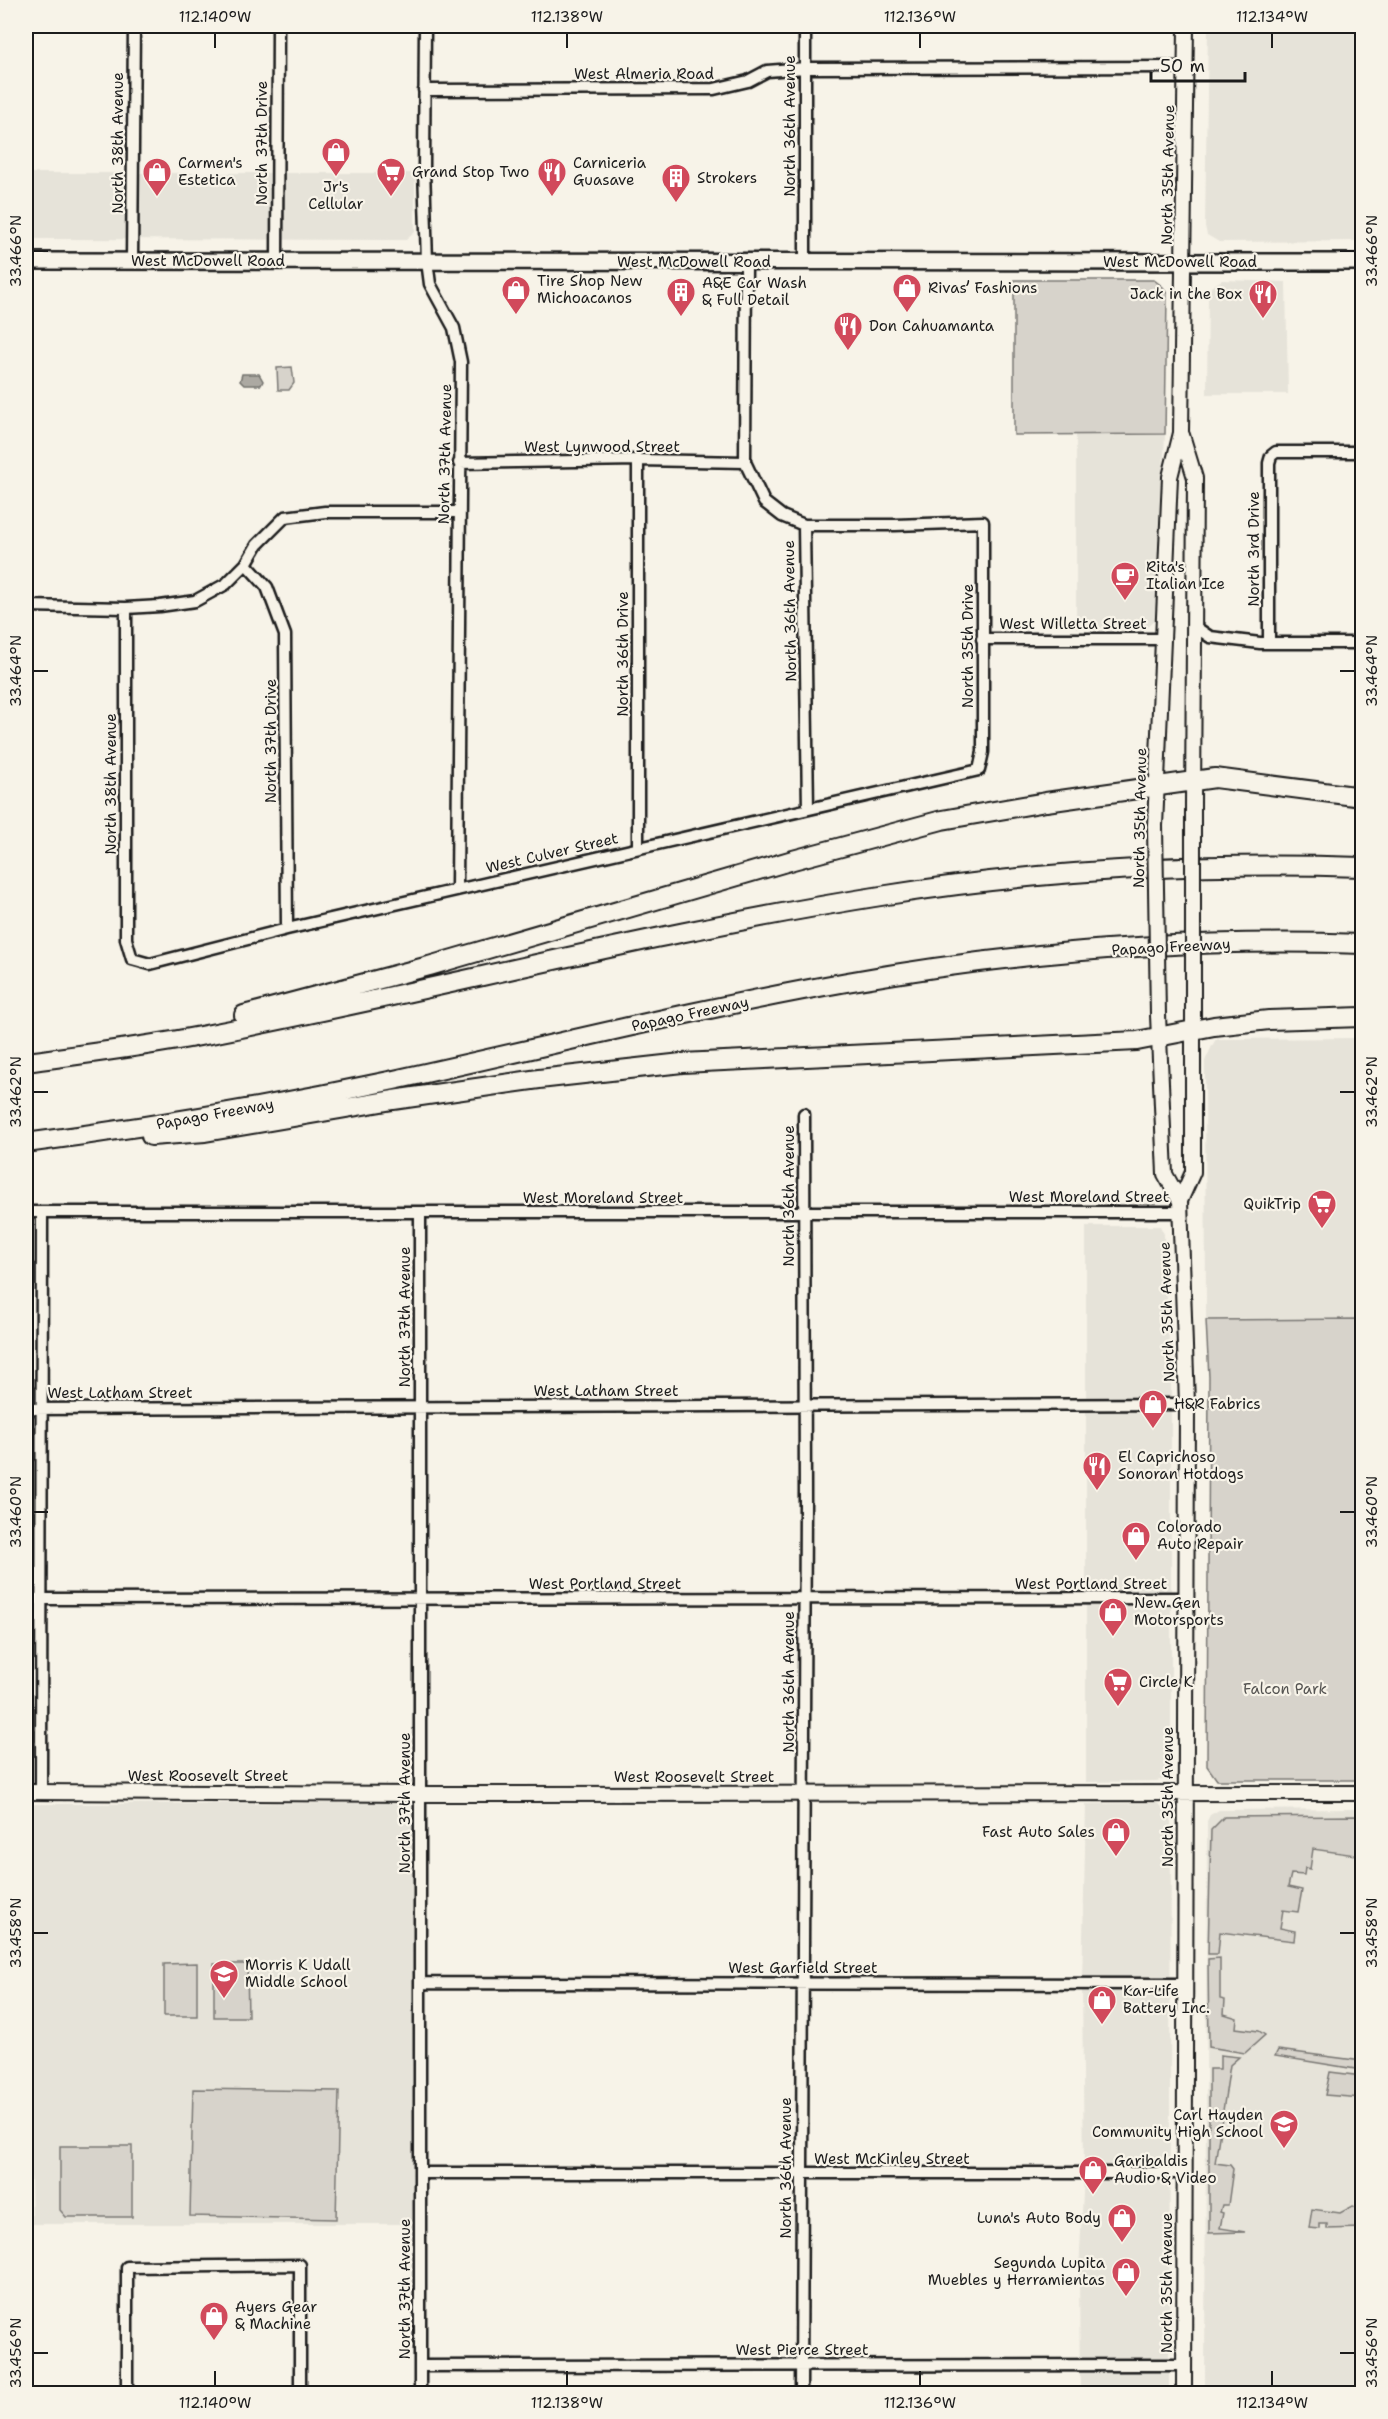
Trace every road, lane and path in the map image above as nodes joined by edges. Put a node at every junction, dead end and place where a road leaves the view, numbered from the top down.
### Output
1 (134, 26) edge
2 (278, 26) edge
3 (425, 26) edge
4 (805, 26) edge
5 (1186, 26) edge
6 (1186, 67) junction
7 (805, 68) junction
8 (424, 90) junction
9 (26, 261) edge
10 (132, 261) junction
11 (277, 261) junction
12 (427, 261) junction
13 (746, 262) junction
14 (805, 262) junction
15 (1183, 262) junction
16 (1362, 262) edge
17 (1181, 432) junction
18 (1362, 453) edge
19 (638, 460) junction
20 (745, 462) junction
21 (459, 463) junction
22 (458, 512) junction
23 (804, 525) junction
24 (246, 564) junction
25 (26, 606) edge
26 (126, 608) junction
27 (1194, 626) junction
28 (982, 639) junction
29 (1163, 639) junction
30 (1269, 643) junction
31 (1362, 643) edge
32 (979, 770) joint
33 (1193, 781) junction
34 (1155, 795) junction
35 (1362, 797) edge
36 (808, 809) junction
37 (638, 848) junction
38 (1362, 867) edge
39 (457, 890) junction
40 (287, 929) junction
41 (1362, 944) edge
42 (132, 960) joint
43 (1362, 1017) edge
44 (1192, 1030) junction
45 (1158, 1037) junction
46 (78, 1055) junction
47 (26, 1062) edge
48 (804, 1114) dead end
49 (26, 1144) edge
50 (1180, 1206) junction
51 (26, 1212) edge
52 (42, 1212) junction
53 (420, 1213) junction
54 (805, 1213) junction
55 (1187, 1404) junction
56 (420, 1406) junction
57 (804, 1406) junction
58 (26, 1409) edge
59 (41, 1409) junction
60 (1185, 1598) junction
61 (26, 1599) edge
62 (420, 1599) junction
63 (803, 1599) junction
64 (41, 1600) junction
65 (26, 1792) edge
66 (41, 1792) junction
67 (804, 1793) junction
68 (1185, 1793) junction
69 (1362, 1793) edge
70 (420, 1794) junction
71 (420, 1983) junction
72 (802, 1983) junction
73 (1185, 1984) junction
74 (420, 2173) junction
75 (1184, 2173) junction
76 (801, 2174) junction
77 (801, 2365) junction
78 (1184, 2365) junction
79 (420, 2366) junction
80 (127, 2394) edge
81 (300, 2394) edge
82 (420, 2394) edge
83 (801, 2394) edge
84 (1184, 2394) edge

1 - 10 street, North 38th Avenue
2 - 11 street, North 37th Drive
3 - 8 street, North 37th Avenue
4 - 7 street, North 36th Avenue
5 - 6 main road, North 35th Avenue
6 - 7 street, West Almeria Road
6 - 15 main road, North 35th Avenue
7 - 8 street, West Almeria Road
7 - 14 street, North 36th Avenue
8 - 12 street, North 37th Avenue
9 - 10 main road, West McDowell Road
10 - 11 main road, West McDowell Road
11 - 12 main road, West McDowell Road
12 - 13 main road, West McDowell Road
12 - 21 street, North 37th Avenue
13 - 14 main road, West McDowell Road
13 - 20 street, North 36th Avenue
14 - 15 main road, West McDowell Road
15 - 16 main road, West McDowell Road
15 - 17 main road, North 35th Avenue
17 - 27 main road, North 35th Avenue
17 - 29 main road, North 35th Avenue
18 - 30 street, North 3rd Drive
19 - 20 street, West Lynwood Street
19 - 21 street, West Lynwood Street
19 - 37 street, North 36th Drive
20 - 23 street, North 36th Avenue
21 - 22 street, North 37th Avenue
22 - 24 street
22 - 39 street, North 37th Avenue
23 - 28 street, North 35th Drive
23 - 36 street, North 36th Avenue
24 - 26 street
24 - 40 street, North 37th Drive
25 - 26 street
26 - 42 street, North 38th Avenue
27 - 30 street
27 - 33 main road, North 35th Avenue
28 - 29 street, West Willetta Street
28 - 32 street, North 35th Drive
29 - 34 main road, North 35th Avenue
30 - 31 street
32 - 36 street, West Culver Street
33 - 34 highway
33 - 35 highway
33 - 44 main road, North 35th Avenue, bridge
34 - 45 main road, North 35th Avenue, bridge
34 - 46 highway
36 - 37 street, West Culver Street
37 - 39 street, West Culver Street
38 - 46 highway
39 - 40 street, West Culver Street
40 - 42 street, West Culver Street
41 - 49 highway, Papago Freeway
43 - 44 highway
44 - 45 highway
44 - 50 main road, North 35th Avenue
45 - 49 highway
45 - 50 main road, North 35th Avenue
46 - 47 highway
48 - 54 street, North 36th Avenue
50 - 54 street, West Moreland Street
50 - 55 main road, North 35th Avenue
51 - 52 street, West Moreland Street
52 - 53 street, West Moreland Street
52 - 59 street
53 - 54 street, West Moreland Street
53 - 56 street, North 37th Avenue
54 - 57 street, North 36th Avenue
55 - 57 street, West Latham Street
55 - 60 main road, North 35th Avenue
56 - 57 street, West Latham Street
56 - 59 street, West Latham Street
56 - 62 street, North 37th Avenue
57 - 63 street, North 36th Avenue
58 - 59 street, West Latham Street
59 - 64 street
60 - 63 street, West Portland Street
60 - 68 main road, North 35th Avenue
61 - 64 street, West Portland Street
62 - 63 street, West Portland Street
62 - 64 street, West Portland Street
62 - 70 street, North 37th Avenue
63 - 67 street, North 36th Avenue
64 - 66 street
65 - 66 main road, West Roosevelt Street
66 - 70 main road, West Roosevelt Street
67 - 68 main road, West Roosevelt Street
67 - 70 main road, West Roosevelt Street
67 - 72 street, North 36th Avenue
68 - 69 main road, West Roosevelt Street
68 - 73 main road, North 35th Avenue
70 - 71 street, North 37th Avenue
71 - 72 street, West Garfield Street
71 - 74 street, North 37th Avenue
72 - 73 street, West Garfield Street
72 - 76 street, North 36th Avenue
73 - 75 main road, North 35th Avenue
74 - 76 street, West McKinley Street
74 - 79 street, North 37th Avenue
75 - 76 street, West McKinley Street
75 - 78 main road, North 35th Avenue
76 - 77 street, North 36th Avenue
77 - 78 street, West Pierce Street
77 - 79 street, West Pierce Street
77 - 83 street, North 36th Avenue
78 - 84 main road, North 35th Avenue
79 - 82 street, North 37th Avenue
80 - 81 street

